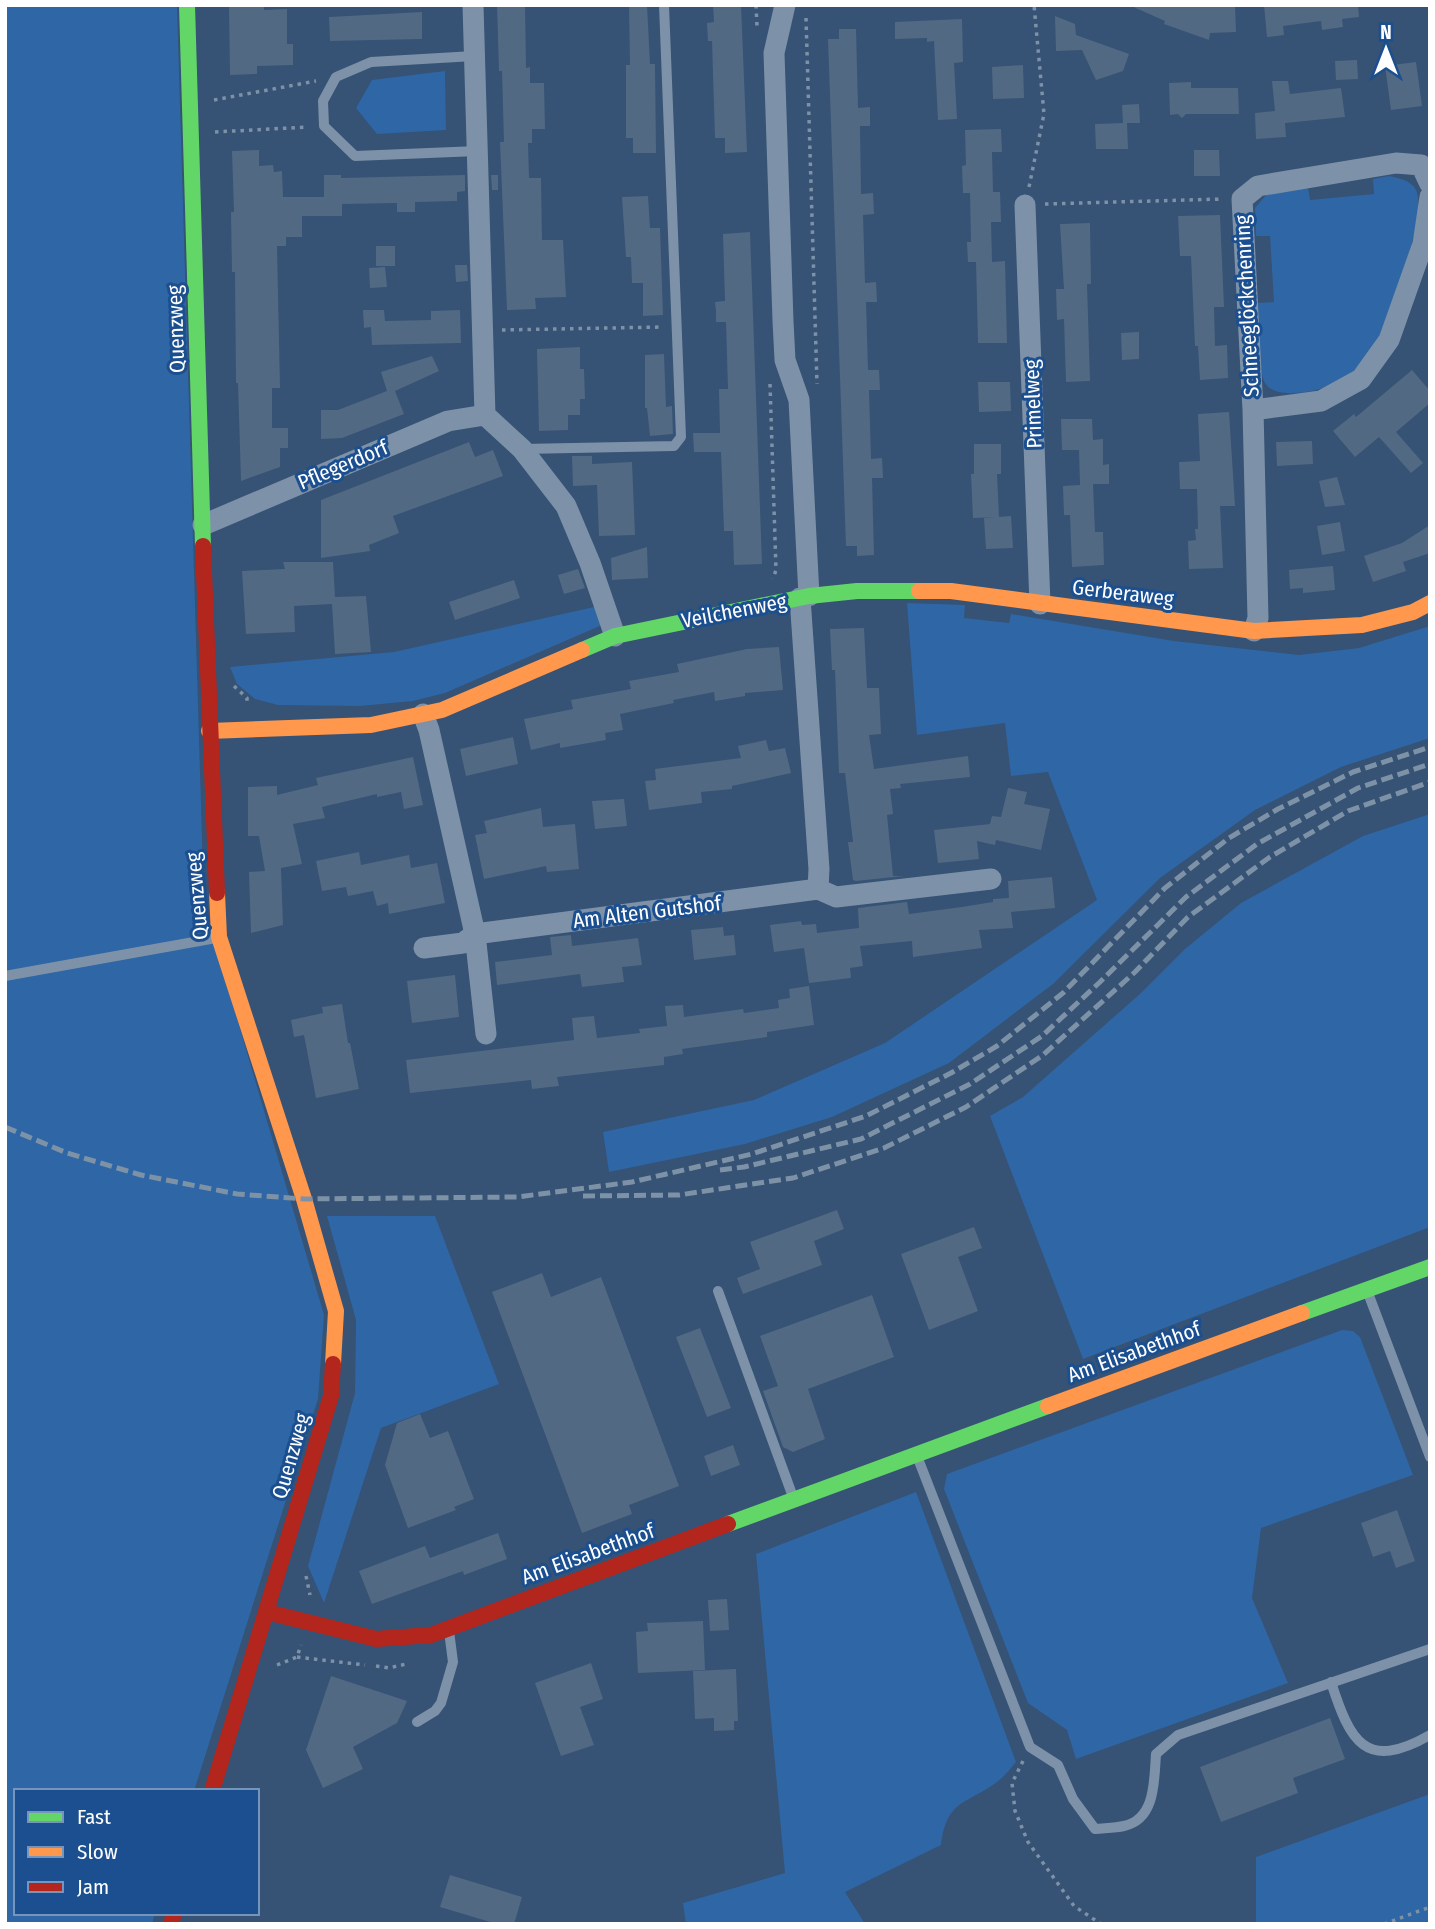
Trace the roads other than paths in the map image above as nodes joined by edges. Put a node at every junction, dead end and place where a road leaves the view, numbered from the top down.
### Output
1 (187, 5) edge
2 (473, 5) edge
3 (664, 5) edge
4 (785, 5) edge
5 (474, 56) junction
6 (478, 151) junction
7 (1430, 184) edge
8 (1430, 197) edge
9 (1025, 205) road end
10 (1252, 410) junction
11 (485, 415) junction
12 (522, 449) junction
13 (203, 525) junction
14 (804, 597) junction
15 (1430, 603) edge
16 (1040, 604) junction
17 (1254, 631) junction
18 (614, 636) junction
19 (423, 714) junction
20 (209, 731) junction
21 (991, 879) dead end
22 (818, 889) junction
23 (475, 934) junction
24 (219, 937) junction
25 (424, 948) dead end
26 (5, 976) edge
27 (486, 1034) dead end
28 (1430, 1267) edge
29 (718, 1291) dead end
30 (1367, 1291) junction
31 (916, 1454) junction
32 (1430, 1457) edge
33 (793, 1500) junction
34 (267, 1612) junction
35 (448, 1628) junction
36 (1430, 1649) edge
37 (1331, 1682) junction
38 (417, 1722) dead end
39 (1430, 1735) edge
40 (213, 1789) edge

1 - 13 street, Quenzweg
2 - 5 street
3 - 12 lane
4 - 14 street, Veilchenweg
5 - 6 street
5 - 6 lane
6 - 11 street
7 - 10 street, Schneeglöckchenring
8 - 10 street, Schneeglöckchenring
9 - 16 street, Primelweg
10 - 17 street, Schneeglöckchenring
11 - 12 street
11 - 13 street, Pflegerdorf
12 - 18 street
13 - 20 street, Quenzweg
14 - 16 street, Gerberaweg
14 - 18 street, Veilchenweg
14 - 22 street
15 - 17 street, Gerberaweg
16 - 17 street, Gerberaweg
18 - 19 street, Veilchenweg
19 - 20 street, Veilchenweg
19 - 23 street
20 - 24 street, Quenzweg
21 - 22 street, Am Alten Gutshof
22 - 23 street, Am Alten Gutshof
23 - 25 street, Am Alten Gutshof
23 - 27 street
24 - 26 lane
24 - 34 street, Quenzweg
28 - 30 street, Am Elisabethhof
29 - 33 lane
30 - 31 street, Am Elisabethhof
30 - 32 lane
31 - 33 street, Am Elisabethhof
31 - 37 lane
33 - 35 street, Am Elisabethhof
34 - 35 street, Am Elisabethhof
34 - 40 street, Quenzweg
35 - 38 lane
36 - 37 lane
37 - 39 lane

